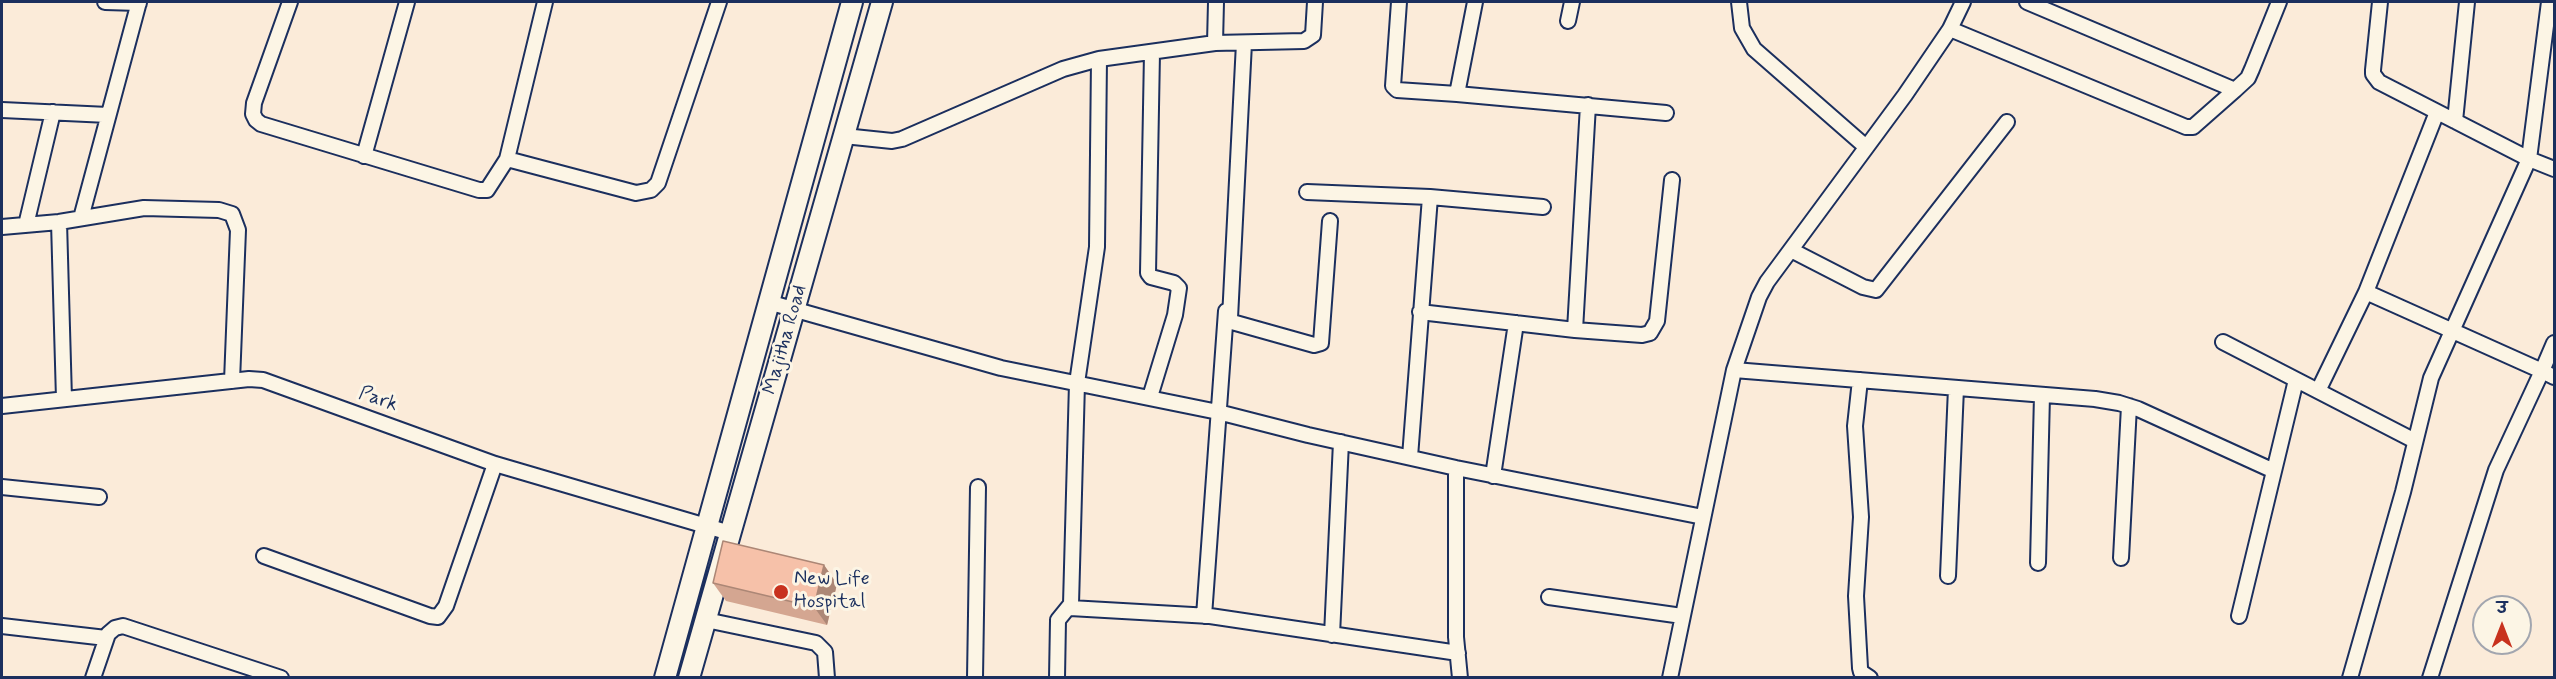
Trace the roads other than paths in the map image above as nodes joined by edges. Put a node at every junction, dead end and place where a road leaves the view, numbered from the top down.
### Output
1 (105, 2) edge
2 (139, 2) edge
3 (290, 2) edge
4 (407, 2) edge
5 (545, 2) edge
6 (719, 2) edge
7 (852, 2) edge
8 (882, 2) edge
9 (1216, 2) edge
10 (1315, 2) edge
11 (1399, 2) edge
12 (1475, 2) edge
13 (1572, 2) edge
14 (1739, 2) edge
15 (1963, 2) edge
16 (2027, 2) edge
17 (2279, 2) edge
18 (2380, 2) edge
19 (2468, 2) edge
20 (2548, 2) edge
21 (1568, 21) dead end
22 (1950, 28) junction
23 (1215, 43) junction
24 (1244, 43) junction
25 (1152, 53) junction
26 (1099, 59) junction
27 (2235, 90) junction
28 (1457, 94) junction
29 (1588, 105) junction
30 (2, 110) edge
31 (54, 112) junction
32 (2437, 112) junction
33 (1666, 113) dead end
34 (108, 115) junction
35 (2455, 121) junction
36 (2007, 122) dead end
37 (1240, 126) junction
38 (844, 136) junction
39 (1866, 147) junction
40 (364, 156) junction
41 (507, 159) junction
42 (2529, 159) junction
43 (2554, 169) edge
44 (1672, 180) dead end
45 (1307, 192) dead end
46 (1430, 197) junction
47 (1543, 207) dead end
48 (81, 218) junction
49 (1330, 221) dead end
50 (59, 222) junction
51 (26, 225) junction
52 (2, 227) edge
53 (1791, 250) junction
54 (2366, 292) junction
55 (768, 302) junction
56 (794, 311) junction
57 (1420, 312) junction
58 (1516, 323) junction
59 (1575, 330) junction
60 (2453, 330) junction
61 (2223, 342) dead end
62 (2554, 343) edge
63 (1734, 370) junction
64 (2548, 374) edge
65 (1860, 380) junction
66 (2296, 380) junction
67 (232, 381) junction
68 (1077, 383) junction
69 (1956, 388) junction
70 (2318, 391) junction
71 (2042, 394) junction
72 (1150, 397) junction
73 (64, 399) junction
74 (2, 406) edge
75 (2129, 406) junction
76 (1218, 412) junction
77 (2415, 441) junction
78 (1341, 442) junction
79 (1410, 457) junction
80 (495, 464) junction
81 (1456, 468) junction
82 (2274, 471) junction
83 (1493, 476) junction
84 (978, 487) dead end
85 (2, 488) edge
86 (99, 497) dead end
87 (1703, 517) junction
88 (707, 525) junction
89 (730, 533) junction
90 (264, 556) dead end
91 (2121, 558) dead end
92 (2038, 563) dead end
93 (1948, 576) dead end
94 (1549, 597) dead end
95 (1070, 608) junction
96 (1204, 615) junction
97 (1682, 616) junction
98 (2239, 616) dead end
99 (706, 620) junction
100 (2, 626) edge
101 (1332, 635) junction
102 (106, 638) junction
103 (1458, 653) junction
104 (246, 672) edge
105 (93, 678) edge
106 (281, 678) edge
107 (665, 678) edge
108 (689, 678) edge
109 (827, 678) edge
110 (975, 678) edge
111 (1057, 678) edge
112 (1460, 678) edge
113 (1670, 678) edge
114 (1870, 678) edge
115 (2350, 678) edge
116 (2430, 678) edge

1 - 2 street
2 - 34 street
3 - 40 street
4 - 40 street
5 - 41 street
6 - 41 street
7 - 55 main road, Majitha Road
8 - 38 main road, Majitha Road
9 - 23 street
10 - 24 street
11 - 28 street
12 - 28 street
13 - 21 street
14 - 39 street
15 - 22 street
16 - 27 street
17 - 27 street
18 - 32 street
19 - 35 street
20 - 42 street
22 - 27 street
22 - 39 street
23 - 24 street
23 - 25 street
24 - 37 street
25 - 26 street
25 - 72 street
26 - 38 street
26 - 68 street
28 - 29 street
29 - 33 street
29 - 59 street
30 - 31 street
31 - 34 street
31 - 51 street
32 - 35 street
32 - 54 street
34 - 48 street
35 - 42 street
36 - 53 street
37 - 49 street
37 - 76 street
38 - 56 main road, Majitha Road
39 - 53 street
40 - 41 street
42 - 43 street
42 - 60 street
44 - 59 street
45 - 46 street
46 - 47 street
46 - 57 street
48 - 50 street
48 - 67 street
50 - 51 street
50 - 73 street
51 - 52 street
53 - 63 street
54 - 60 street
54 - 70 street
55 - 56 street
55 - 88 main road, Majitha Road
56 - 68 street
56 - 89 main road, Majitha Road
57 - 58 street
57 - 79 street
58 - 59 street
58 - 83 street
60 - 64 street
60 - 77 street
61 - 66 street
62 - 64 street
63 - 65 street
63 - 87 street
64 - 116 street
65 - 69 street
65 - 114 street
66 - 70 street
66 - 82 street
67 - 73 street, Park
67 - 80 street, Park
68 - 72 street
68 - 95 street
69 - 71 street
69 - 93 street
70 - 77 street
71 - 75 street
71 - 92 street
72 - 76 street
73 - 74 street, Park
75 - 82 street
75 - 91 street
76 - 78 street
76 - 96 street
77 - 115 street
78 - 79 street
78 - 101 street
79 - 81 street
80 - 88 street, Park
80 - 90 street
81 - 83 street
81 - 103 street
82 - 98 street
83 - 87 street
84 - 110 street
85 - 86 street
87 - 97 street
88 - 89 street, Park
88 - 107 main road, Majitha Road
89 - 99 main road, Majitha Road
94 - 97 street
95 - 96 street
95 - 111 street
96 - 101 street
97 - 113 street
99 - 108 main road, Majitha Road
99 - 109 street
100 - 102 street
101 - 103 street
102 - 104 street
102 - 105 street
103 - 112 street
104 - 106 street

